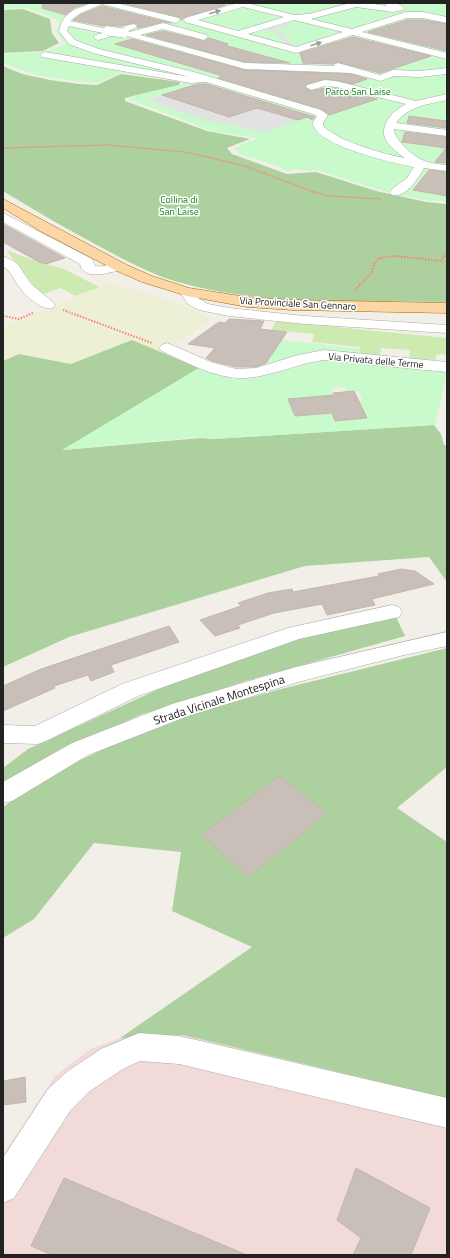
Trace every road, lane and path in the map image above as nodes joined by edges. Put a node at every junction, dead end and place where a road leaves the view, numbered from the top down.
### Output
1 (99, 3) edge
2 (106, 3) edge
3 (243, 3) edge
4 (331, 3) edge
5 (388, 3) edge
6 (355, 4) edge
7 (286, 7) dead end
8 (296, 16) junction
9 (404, 16) junction
10 (309, 17) junction
11 (164, 19) junction
12 (188, 20) junction
13 (337, 20) dead end
14 (447, 20) edge
15 (360, 21) dead end
16 (384, 22) junction
17 (65, 23) junction
18 (201, 24) junction
19 (255, 29) junction
20 (353, 32) junction
21 (128, 34) junction
22 (238, 34) junction
23 (210, 39) dead end
24 (101, 40) dead end
25 (278, 45) junction
26 (296, 50) junction
27 (45, 55) dead end
28 (446, 55) edge
29 (269, 58) dead end
30 (423, 63) junction
31 (245, 66) junction
32 (408, 67) dead end
33 (351, 70) junction
34 (447, 71) edge
35 (206, 79) junction
36 (311, 87) dead end
37 (447, 97) edge
38 (417, 104) junction
39 (389, 125) junction
40 (447, 133) edge
41 (3, 148) edge
42 (421, 164) junction
43 (447, 168) edge
44 (396, 192) joint
45 (3, 203) edge
46 (3, 217) edge
47 (446, 253) dead end
48 (3, 260) edge
49 (118, 266) junction
50 (187, 292) junction
51 (48, 305) junction
52 (349, 306) junction
53 (447, 308) edge
54 (3, 316) edge
55 (447, 329) edge
56 (167, 348) joint
57 (447, 367) edge
58 (392, 612) dead end
59 (447, 639) edge
60 (3, 734) edge
61 (3, 794) edge
62 (447, 1113) edge
63 (3, 1187) edge

1 - 17 street
2 - 11 street
3 - 8 street
12 -> 3 street
4 - 8 street
5 - 6 street
6 - 9 street
6 - 10 street
7 - 8 street
8 - 10 street
8 - 19 street
8 - 20 street
9 - 14 street
9 - 16 street
10 - 13 street
11 - 12 street
11 - 24 street
12 - 18 street
15 - 16 street
16 - 20 street
17 - 21 street, bridge
17 - 35 street
18 - 19 street
18 - 22 street
19 - 22 street
19 - 25 street
26 -> 20 street
20 - 28 street
21 - 23 street
21 - 31 street
22 - 25 street
25 - 26 street
26 - 33 street
27 - 35 street
28 - 30 street
29 - 31 street
30 - 32 street
30 - 34 street
31 - 33 street
33 - 34 street
35 - 42 street
36 - 38 street
37 - 38 street
38 - 39 street
39 - 40 street
39 - 42 street
41 - 44 path
42 - 43 street
42 - 44 street
45 - 49 main road, Via Provinciale San Gennaro
46 - 49 street
47 - 52 path
48 - 51 street
49 - 50 main road, Via Provinciale San Gennaro
50 - 52 main road, Via Provinciale San Gennaro
50 - 55 street
51 - 54 path
51 - 56 path
52 - 53 main road, Via Provinciale San Gennaro
56 - 57 street, Via Privata delle Terme
58 - 60 street
59 - 61 street, Strada Vicinale Montespina
62 - 63 street

